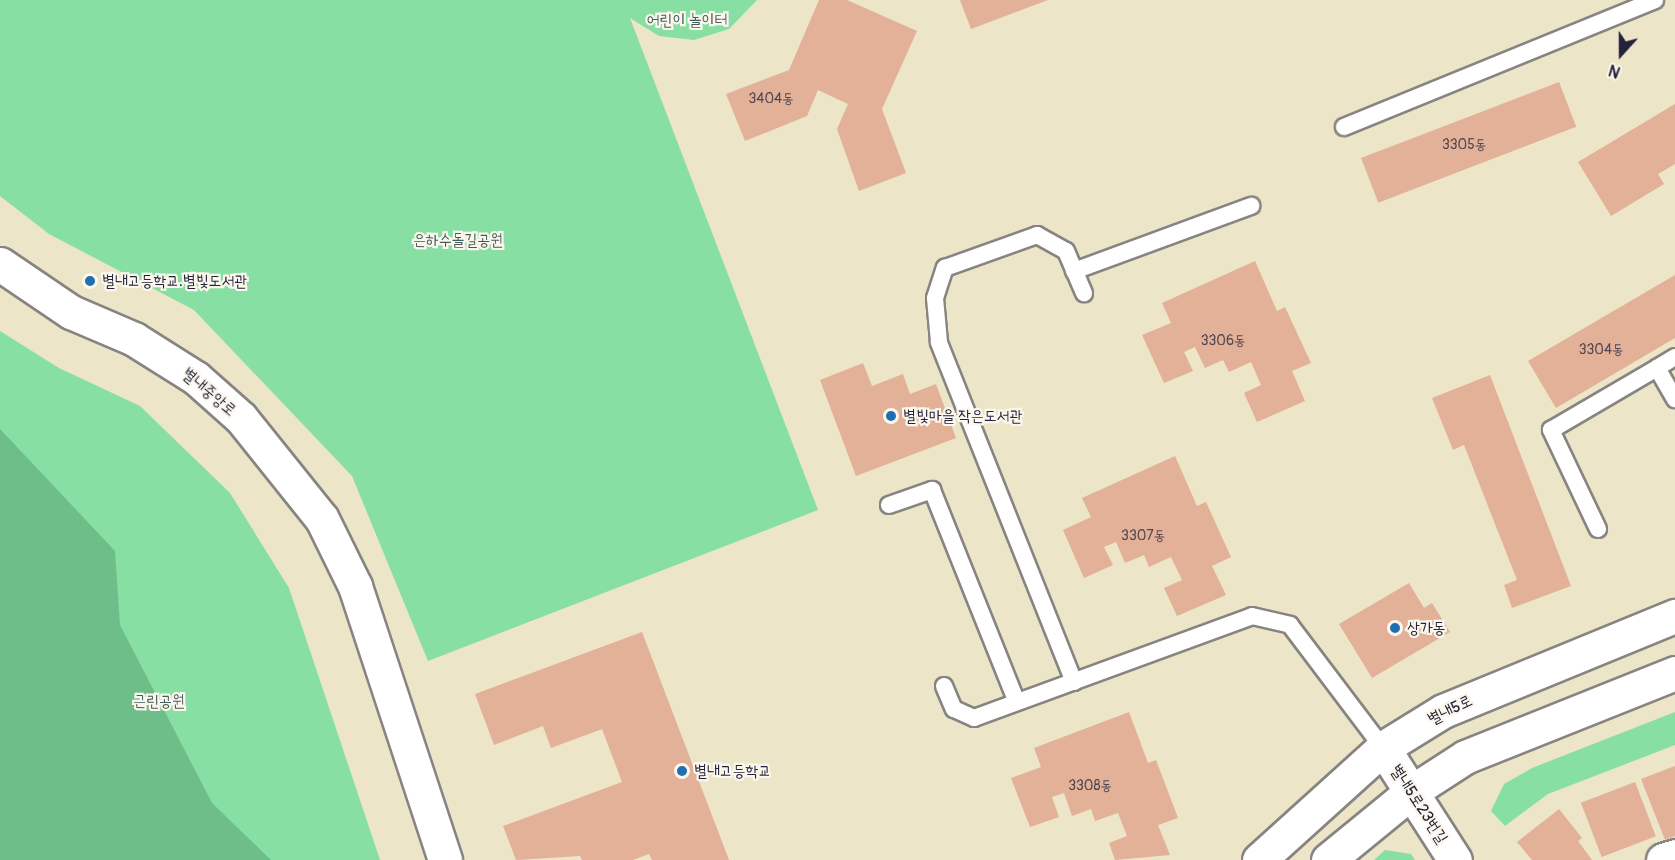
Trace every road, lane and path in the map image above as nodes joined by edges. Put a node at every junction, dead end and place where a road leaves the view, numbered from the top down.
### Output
1 (1655, 0) edge
2 (1344, 127) dead end
3 (1251, 206) dead end
4 (0, 264) edge
5 (1074, 271) junction
6 (1084, 293) dead end
7 (1675, 357) edge
8 (1657, 368) junction
9 (1675, 399) edge
10 (889, 505) dead end
11 (1598, 529) dead end
12 (1675, 616) edge
13 (1675, 673) edge
14 (1074, 682) junction
15 (944, 686) dead end
16 (1017, 702) junction
17 (1383, 748) junction
18 (1411, 792) junction
19 (1675, 856) edge
20 (445, 860) edge
21 (1258, 860) edge
22 (1328, 860) edge
23 (1455, 860) edge
24 (1663, 860) edge

1 - 2 lane
3 - 5 lane
4 - 20 street, 별내중앙로
5 - 6 lane
5 - 14 lane
7 - 8 lane
8 - 9 lane
8 - 11 lane
10 - 16 lane
12 - 17 street, 별내5로
13 - 18 street
14 - 16 lane
14 - 17 lane
15 - 16 lane
17 - 18 street, 별내5로23번길
17 - 21 street, 별내5로
18 - 22 street
18 - 23 street, 별내5로23번길
19 - 24 street

